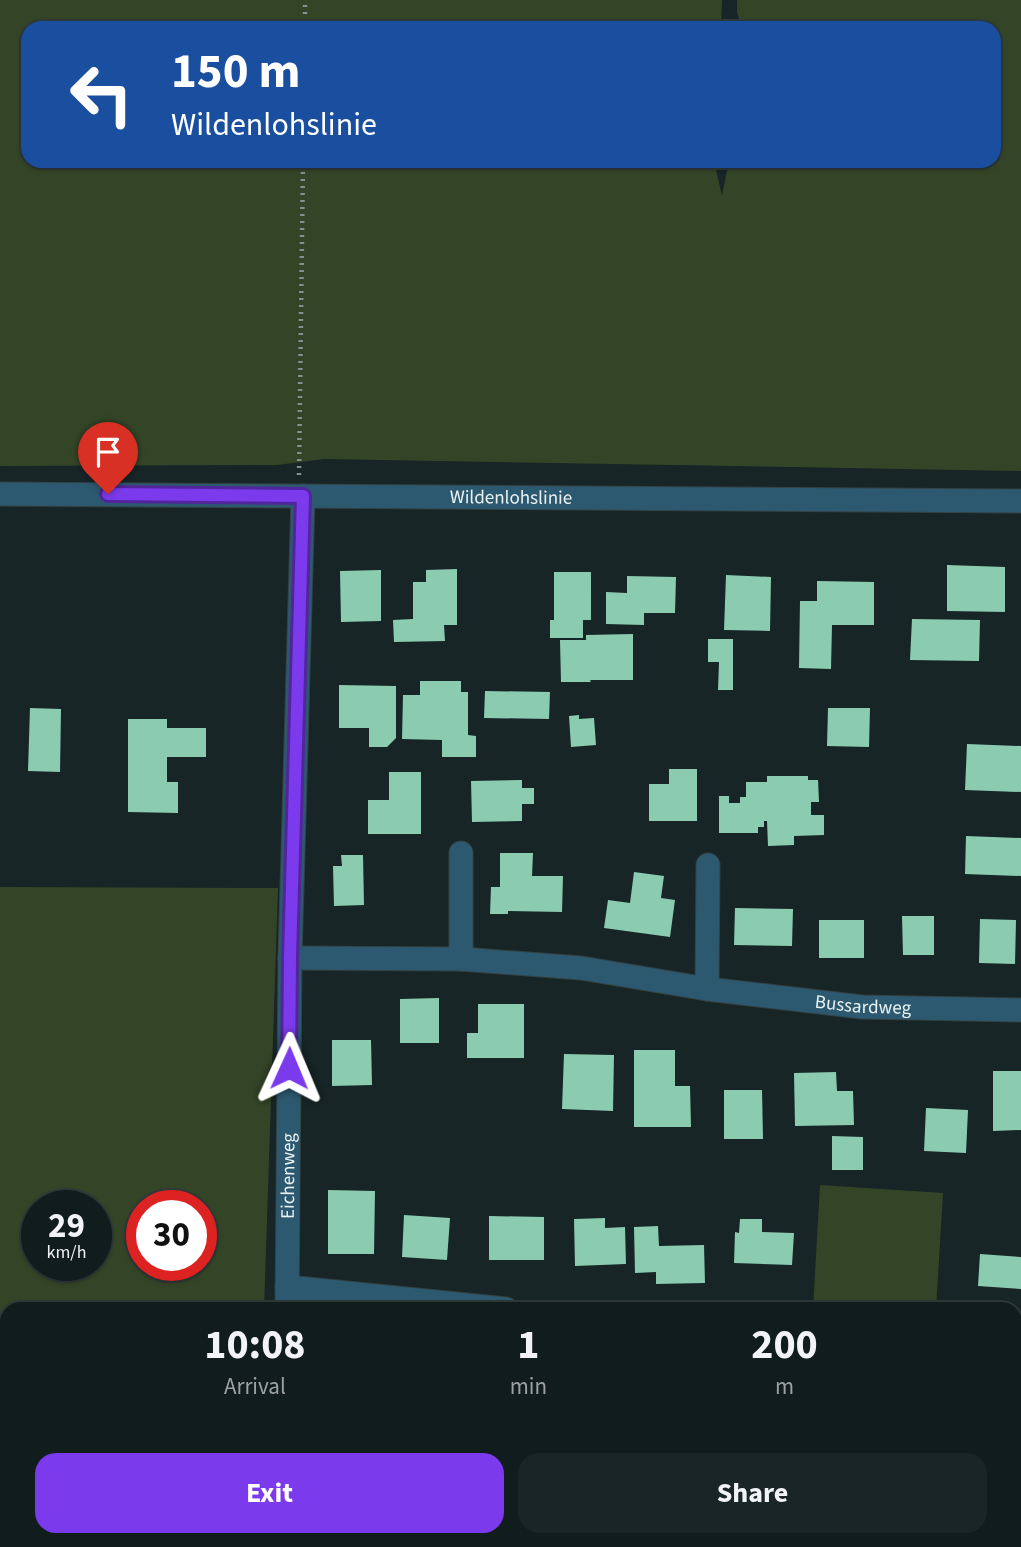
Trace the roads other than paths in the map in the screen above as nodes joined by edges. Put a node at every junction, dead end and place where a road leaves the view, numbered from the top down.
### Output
1 (0, 494) edge
2 (301, 496) junction
3 (1021, 501) edge
4 (461, 853) dead end
5 (708, 864) dead end
6 (290, 958) junction
7 (461, 959) junction
8 (707, 989) junction
9 (1021, 1010) edge
10 (287, 1298) edge
11 (367, 1302) edge

1 - 2 street, Wildenlohslinie
2 - 3 street, Wildenlohslinie
2 - 6 street, Eichenweg
4 - 7 street
5 - 8 street
6 - 7 street, Bussardweg
6 - 10 street, Eichenweg
7 - 8 street, Bussardweg
8 - 9 street, Bussardweg
10 - 11 street

